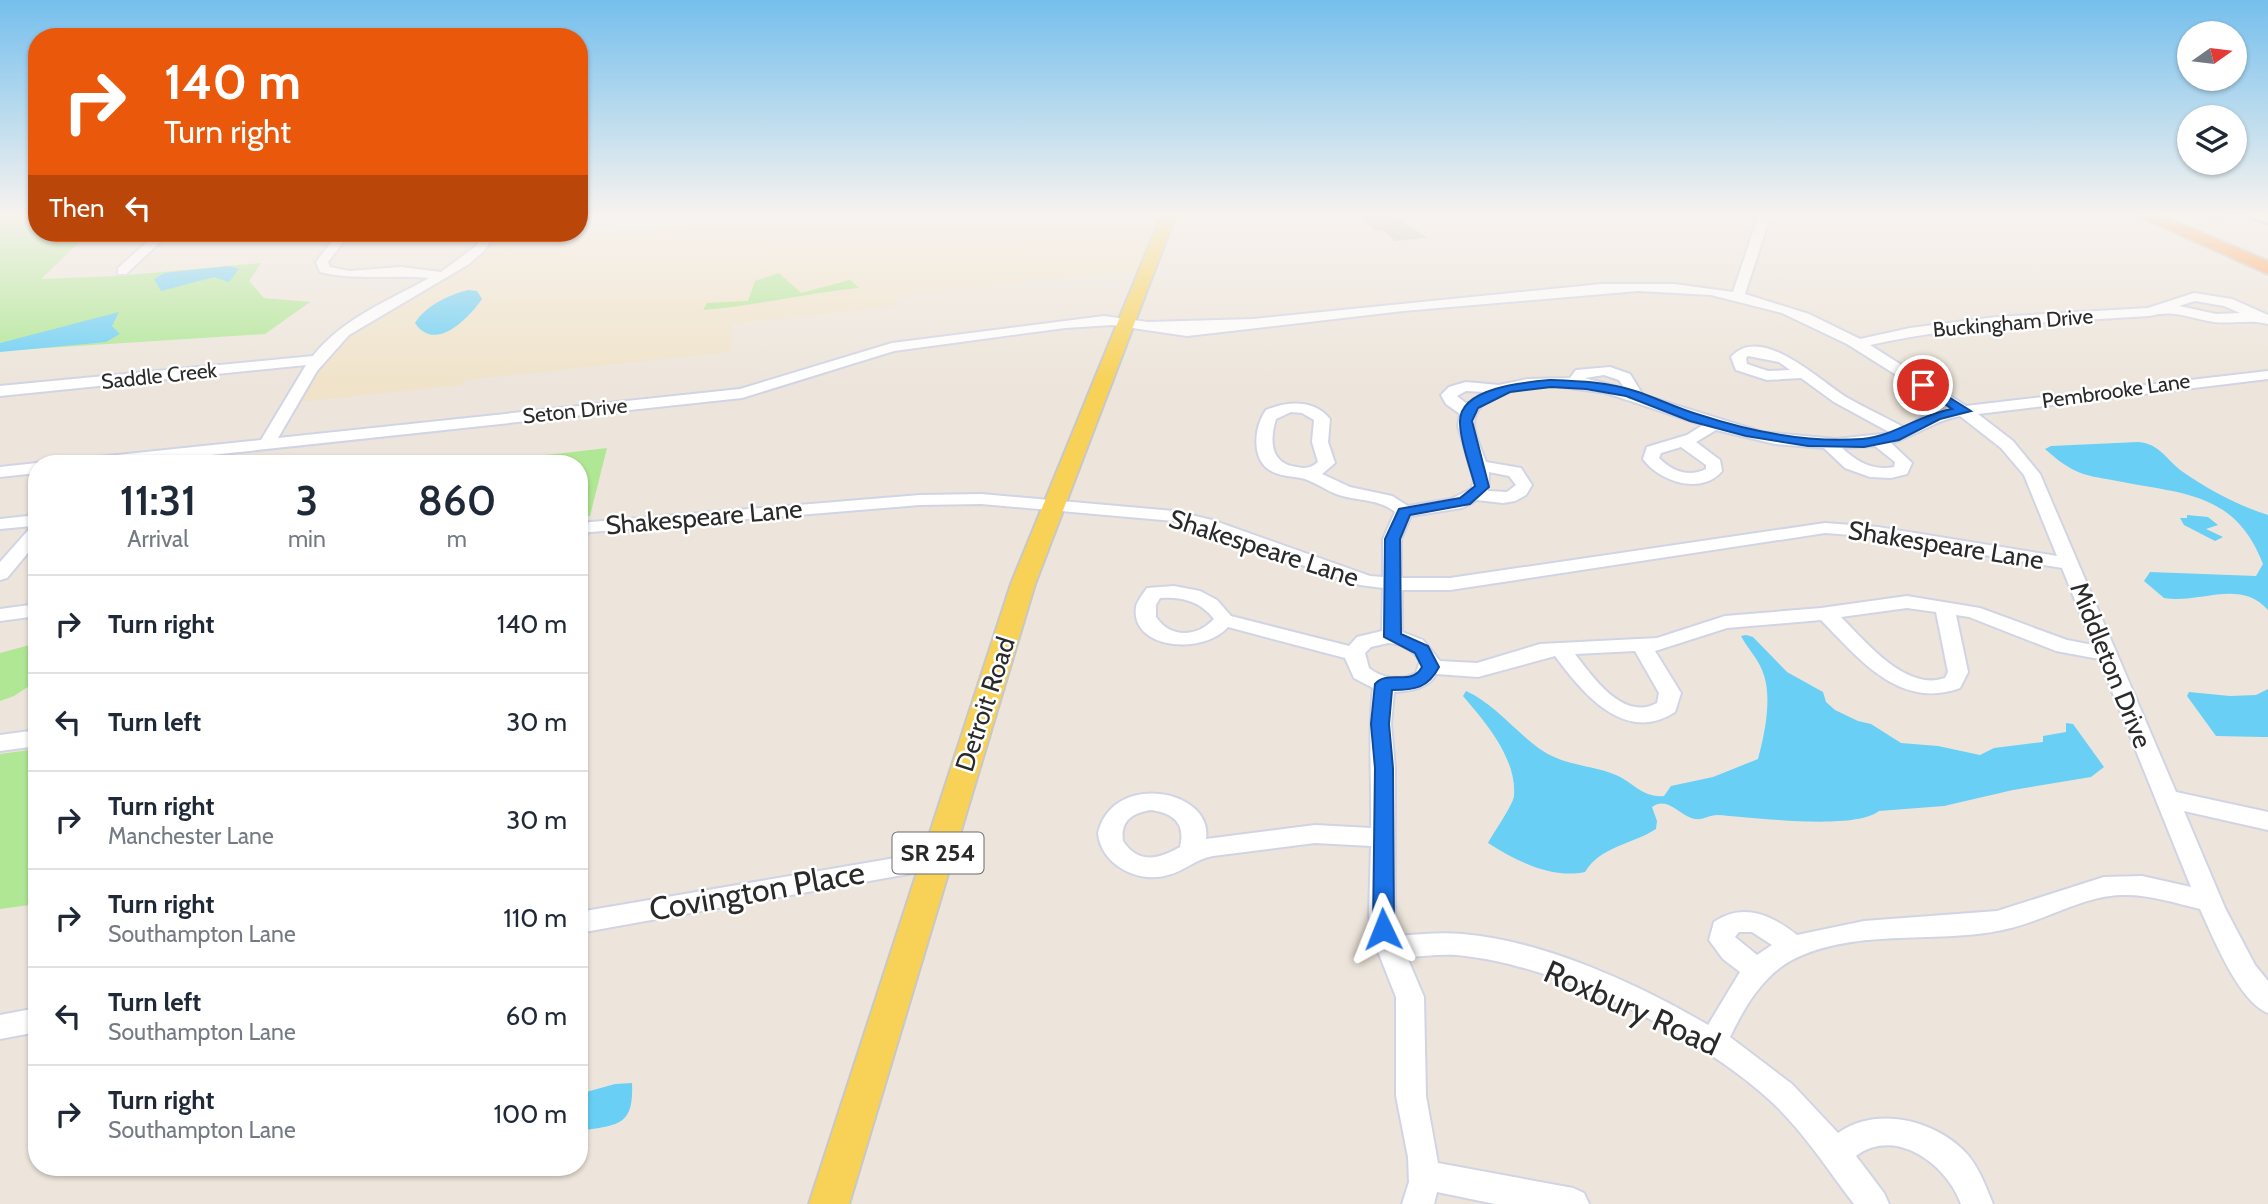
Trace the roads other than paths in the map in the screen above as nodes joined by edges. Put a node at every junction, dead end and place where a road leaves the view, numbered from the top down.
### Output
1 (328, 270) edge
2 (450, 270) edge
3 (1142, 270) edge
4 (1746, 270) edge
5 (441, 276) junction
6 (1738, 296) junction
7 (2264, 318) edge
8 (1117, 323) junction
9 (1858, 344) junction
10 (318, 360) junction
11 (1802, 374) dead end
12 (2268, 375) edge
13 (1499, 390) junction
14 (0, 391) edge
15 (1964, 411) junction
16 (1468, 412) junction
17 (1713, 424) junction
18 (1905, 434) junction
19 (1684, 441) dead end
20 (1879, 441) junction
21 (267, 443) junction
22 (1828, 443) junction
23 (160, 455) edge
24 (1478, 465) junction
25 (28, 469) edge
26 (0, 472) edge
27 (1306, 474) junction
28 (1475, 494) junction
29 (1055, 505) junction
30 (1404, 512) junction
31 (28, 521) edge
32 (0, 524) edge
33 (588, 527) edge
34 (28, 541) edge
35 (2070, 564) junction
36 (0, 574) edge
37 (1392, 584) junction
38 (1944, 606) junction
39 (28, 611) edge
40 (1825, 613) junction
41 (0, 615) edge
42 (1224, 620) dead end
43 (1392, 637) junction
44 (1642, 646) junction
45 (1561, 649) junction
46 (1354, 654) junction
47 (2107, 654) junction
48 (1430, 667) junction
49 (1384, 684) junction
50 (28, 739) edge
51 (0, 743) edge
52 (2166, 799) junction
53 (2268, 821) edge
54 (1383, 839) junction
55 (1191, 851) dead end
56 (936, 860) junction
57 (2209, 901) junction
58 (588, 921) edge
59 (1389, 948) junction
60 (1794, 948) junction
61 (1759, 971) junction
62 (2268, 1001) edge
63 (28, 1022) edge
64 (0, 1027) edge
65 (1715, 1040) junction
66 (1836, 1153) junction
67 (1421, 1190) edge
68 (829, 1204) edge
69 (1573, 1204) edge
70 (1873, 1204) edge
71 (1977, 1204) edge

1 - 5 street
2 - 5 street
3 - 8 main road, Detroit Road / SR 254
4 - 6 street
5 - 10 street
6 - 8 street, Middleton Drive
6 - 9 street, Middleton Drive
7 - 9 street, Buckingham Drive
8 - 21 street, Seton Drive
8 - 29 main road, Detroit Road / SR 254
9 - 15 street, Middleton Drive
10 - 14 street, Saddle Creek
10 - 21 street
11 - 18 street
12 - 15 street, Pembrooke Lane
13 - 16 street
13 - 16 street
13 - 17 street, Pembrooke Lane
15 - 18 street, Pembrooke Lane
15 - 35 street, Middleton Drive
16 - 24 street
17 - 19 street
17 - 22 street, Pembrooke Lane
18 - 20 street, Pembrooke Lane
20 - 22 street, Pembrooke Lane
20 - 22 street
21 - 23 street, Seton Drive
24 - 28 street
24 - 28 street
25 - 26 street
27 - 27 street
27 - 30 street
28 - 30 street
29 - 33 street, Shakespeare Lane
29 - 37 street, Shakespeare Lane
29 - 56 main road, Detroit Road / SR 254
30 - 37 street
31 - 32 street
34 - 36 street
35 - 37 street, Shakespeare Lane
35 - 47 street, Middleton Drive
37 - 43 street
38 - 40 street
38 - 40 street
38 - 47 street
39 - 41 street
40 - 44 street
42 - 46 street
43 - 46 street
43 - 48 street
44 - 45 street
44 - 45 street
45 - 48 street
46 - 49 street
47 - 52 street, Middleton Drive
48 - 49 street
49 - 54 street
50 - 51 street
52 - 53 street
52 - 57 street, Middleton Drive
54 - 55 street
54 - 59 street
56 - 58 street, Covington Place
56 - 68 main road, Detroit Road / SR 254
57 - 60 street
57 - 62 street, Middleton Drive
59 - 65 street, Roxbury Road
59 - 67 street
60 - 61 street
60 - 61 street
61 - 65 street
63 - 64 street
65 - 66 street, Roxbury Road
66 - 70 street, Roxbury Road
66 - 71 street
67 - 69 street

